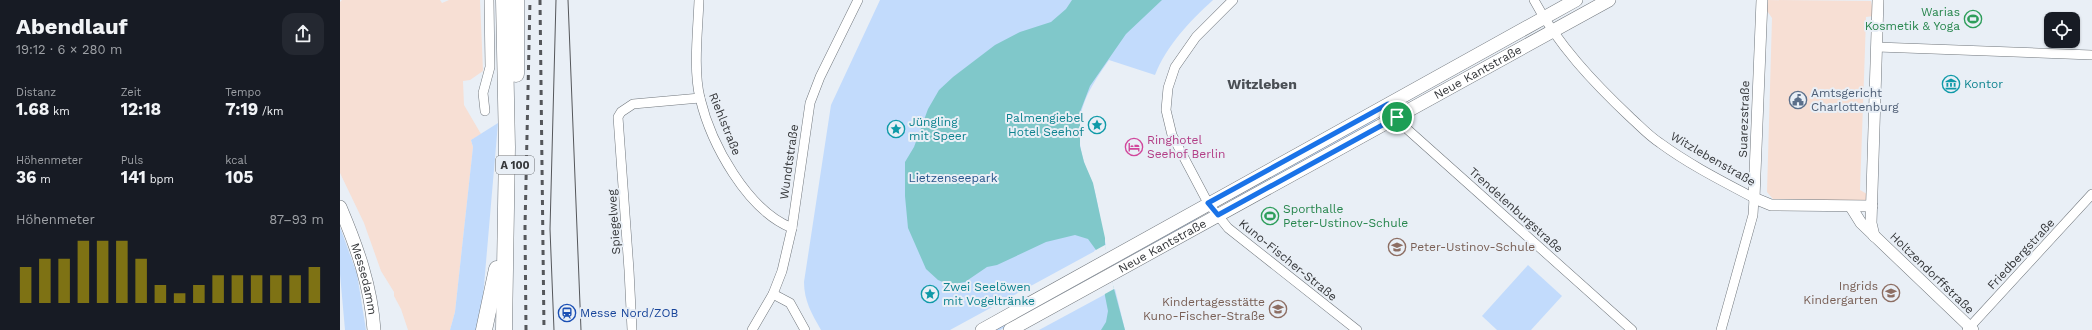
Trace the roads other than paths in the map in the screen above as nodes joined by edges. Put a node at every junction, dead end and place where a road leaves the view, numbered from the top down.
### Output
1 (489, 0) edge
2 (504, 0) edge
3 (516, 0) edge
4 (698, 0) edge
5 (858, 0) edge
6 (1233, 0) edge
7 (1534, 0) edge
8 (1576, 0) edge
9 (1609, 0) edge
10 (1762, 0) edge
11 (1878, 0) edge
12 (1543, 18) junction
13 (1552, 31) junction
14 (1877, 47) junction
15 (2092, 55) edge
16 (700, 98) junction
17 (1388, 104) junction
18 (485, 111) dead end
19 (1397, 117) junction
20 (2092, 194) edge
21 (1754, 198) junction
22 (1208, 203) junction
23 (1872, 206) junction
24 (340, 207) edge
25 (1851, 207) junction
26 (1218, 215) junction
27 (505, 228) junction
28 (792, 228) junction
29 (1874, 236) junction
30 (773, 294) junction
31 (1970, 329) edge
32 (374, 330) edge
33 (484, 330) edge
34 (504, 330) edge
35 (514, 330) edge
36 (632, 330) edge
37 (752, 330) edge
38 (805, 330) edge
39 (982, 330) edge
40 (1010, 330) edge
41 (1357, 330) edge
42 (1632, 330) edge
43 (1721, 330) edge

1 - 18 street
2 - 27 highway, A 100
3 - 35 highway, A 100
4 - 16 street, Riehlstraße
5 - 28 street, Wundtstraße
6 - 22 street, Kuno-Fischer-Straße
7 - 12 street, Witzlebenstraße
8 - 12 main road, Neue Kantstraße
9 - 13 main road, Neue Kantstraße
10 - 21 street, Suarezstraße
11 - 14 street, Holtzendorffstraße
12 - 13 street, Witzlebenstraße
12 - 17 main road, Neue Kantstraße
13 - 19 main road, Neue Kantstraße
13 - 21 street, Witzlebenstraße
14 - 15 street
14 - 23 street, Holtzendorffstraße
16 - 28 street, Riehlstraße
16 - 36 street, Spiegelweg
17 - 19 street, Trendelenburgstraße
17 - 22 main road, Neue Kantstraße
19 - 26 main road, Neue Kantstraße
19 - 42 street, Trendelenburgstraße
20 - 31 street, Friedbergstraße
21 - 25 street, Witzlebenstraße
21 - 43 street, Suarezstraße
22 - 26 street, Kuno-Fischer-Straße
22 - 39 main road, Neue Kantstraße
23 - 25 street, Witzlebenstraße
23 - 29 street, Holtzendorffstraße
24 - 32 main road, Messedamm
25 - 29 street, Holtzendorffstraße
26 - 40 main road, Neue Kantstraße
26 - 41 street, Kuno-Fischer-Straße
27 - 33 highway
27 - 34 highway, A 100
28 - 30 street, Wundtstraße
29 - 31 street, Holtzendorffstraße
30 - 37 street, Wundtstraße
30 - 38 street

